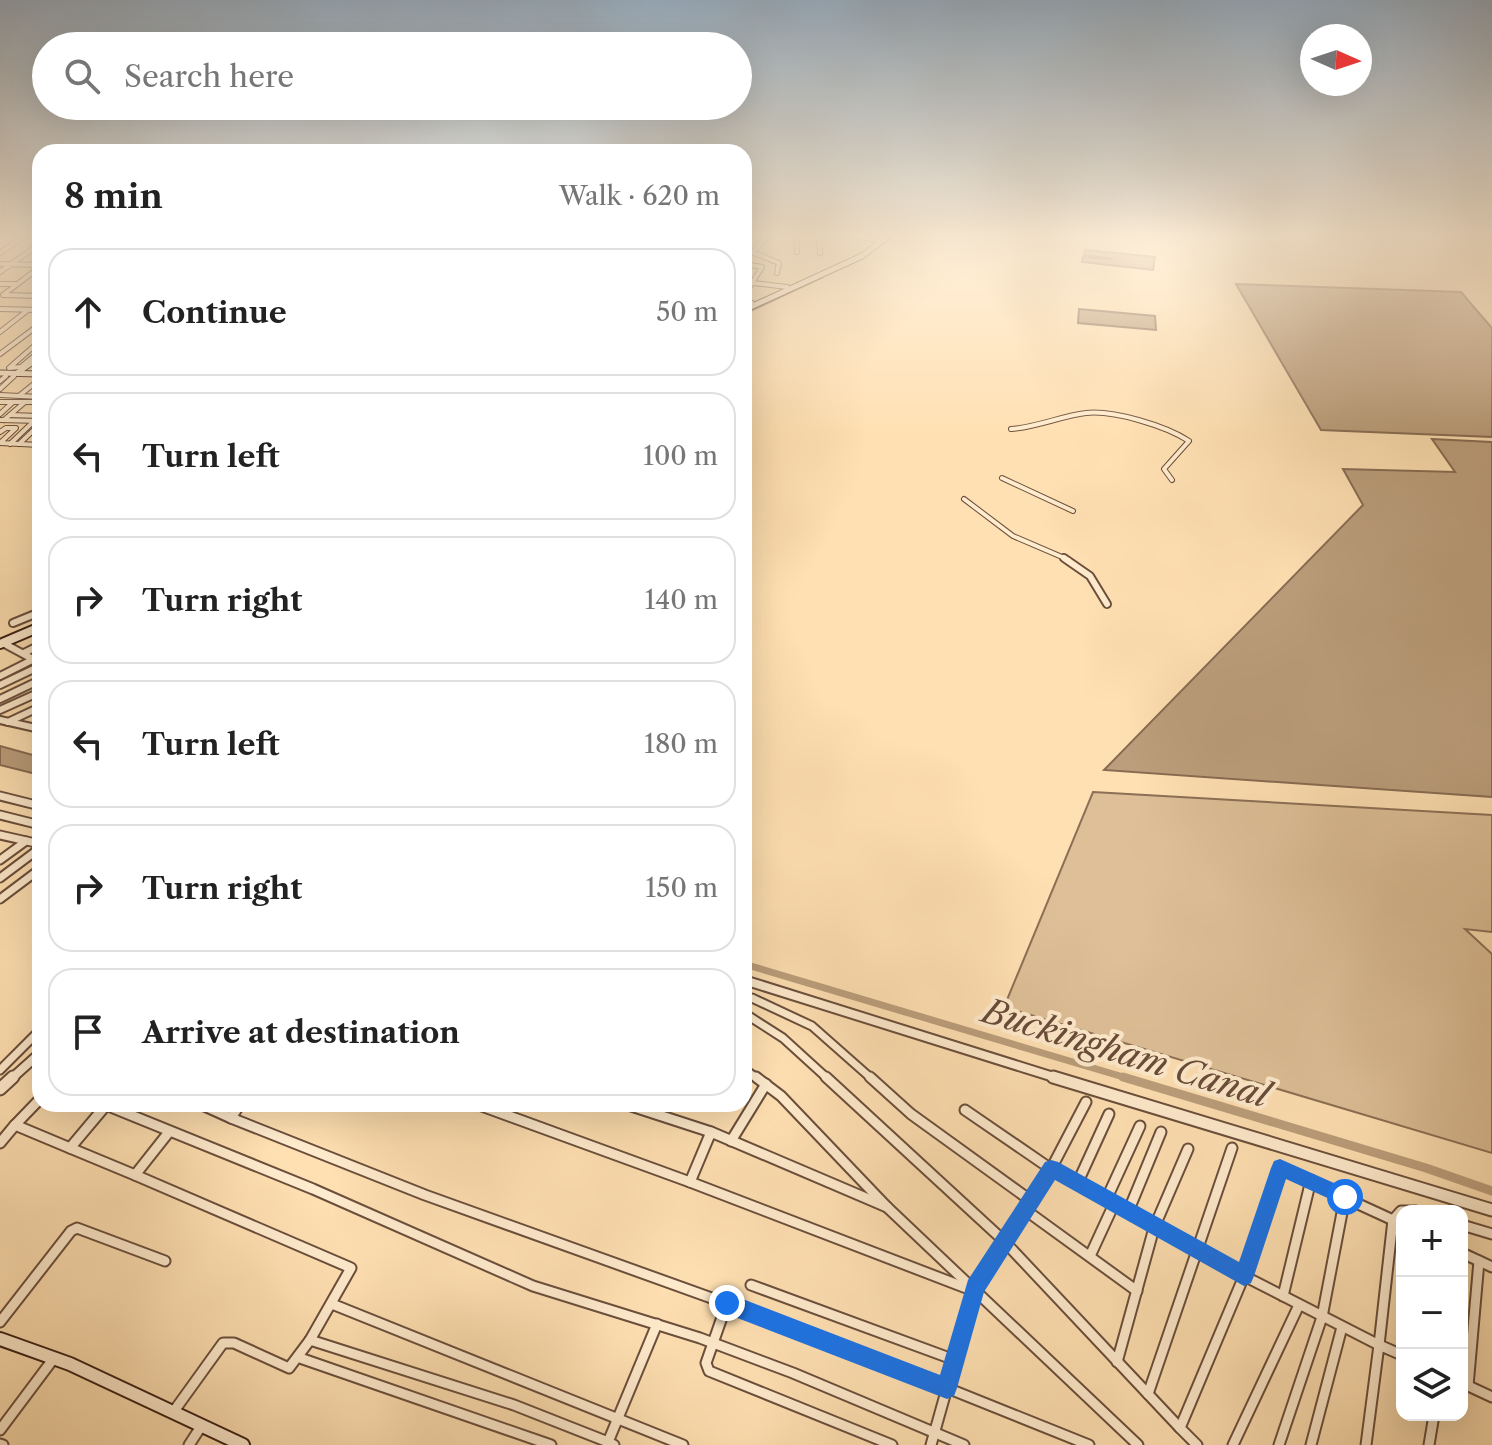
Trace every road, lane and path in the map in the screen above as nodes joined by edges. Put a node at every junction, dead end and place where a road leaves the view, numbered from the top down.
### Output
1 (1, 310) edge
2 (28, 310) junction
3 (32, 310) edge
4 (32, 330) edge
5 (0, 332) edge
6 (32, 348) edge
7 (0, 354) edge
8 (32, 360) edge
9 (32, 361) edge
10 (16, 375) junction
11 (2, 376) edge
12 (32, 377) edge
13 (32, 386) edge
14 (0, 389) edge
15 (0, 395) edge
16 (20, 396) junction
17 (32, 399) edge
18 (32, 401) edge
19 (0, 402) edge
20 (14, 402) junction
21 (25, 402) junction
22 (32, 405) edge
23 (0, 414) edge
24 (10, 415) junction
25 (17, 416) junction
26 (1, 421) edge
27 (32, 421) edge
28 (32, 423) edge
29 (32, 428) edge
30 (1011, 429) dead end
31 (32, 430) edge
32 (0, 432) edge
33 (0, 443) edge
34 (10, 444) junction
35 (19, 444) junction
36 (32, 444) edge
37 (1002, 478) dead end
38 (1172, 480) dead end
39 (964, 499) dead end
40 (1073, 511) dead end
41 (1107, 604) dead end
42 (32, 615) edge
43 (13, 623) dead end
44 (32, 630) edge
45 (1, 644) edge
46 (32, 649) edge
47 (24, 653) junction
48 (32, 658) edge
49 (32, 664) edge
50 (1, 681) edge
51 (32, 684) edge
52 (32, 696) edge
53 (0, 699) edge
54 (0, 710) edge
55 (32, 710) edge
56 (4, 721) edge
57 (30, 727) edge
58 (0, 796) edge
59 (32, 804) edge
60 (0, 815) edge
61 (32, 823) edge
62 (1, 836) edge
63 (26, 841) junction
64 (32, 843) edge
65 (32, 852) edge
66 (0, 860) edge
67 (32, 875) edge
68 (0, 878) edge
69 (0, 899) edge
70 (752, 983) edge
71 (752, 998) edge
72 (752, 1018) edge
73 (32, 1038) edge
74 (32, 1060) edge
75 (0, 1070) edge
76 (752, 1074) edge
77 (766, 1084) junction
78 (0, 1089) edge
79 (1086, 1102) dead end
80 (32, 1107) edge
81 (752, 1107) edge
82 (965, 1110) dead end
83 (100, 1112) edge
84 (125, 1112) edge
85 (218, 1112) edge
86 (235, 1112) edge
87 (498, 1112) edge
88 (650, 1112) edge
89 (749, 1112) edge
90 (1109, 1114) dead end
91 (231, 1118) junction
92 (15, 1125) junction
93 (1140, 1126) dead end
94 (169, 1132) junction
95 (711, 1132) junction
96 (1161, 1132) dead end
97 (731, 1141) junction
98 (0, 1143) edge
99 (70, 1148) junction
100 (1232, 1148) dead end
101 (1188, 1149) dead end
102 (1051, 1169) junction
103 (135, 1175) junction
104 (1311, 1180) junction
105 (690, 1182) junction
106 (1077, 1184) junction
107 (1345, 1197) junction
108 (1110, 1202) junction
109 (1027, 1205) junction
110 (887, 1207) junction
111 (1492, 1210) edge
112 (1128, 1212) junction
113 (1396, 1221) edge
114 (1468, 1227) edge
115 (1154, 1228) junction
116 (1492, 1234) edge
117 (1396, 1235) edge
118 (1003, 1240) junction
119 (1197, 1250) junction
120 (1090, 1256) junction
121 (1468, 1256) edge
122 (165, 1261) dead end
123 (1479, 1261) junction
124 (1492, 1267) edge
125 (1244, 1276) junction
126 (751, 1285) dead end
127 (974, 1289) junction
128 (1137, 1291) junction
129 (1283, 1296) junction
130 (727, 1303) junction
131 (332, 1304) junction
132 (1299, 1305) junction
133 (1322, 1317) junction
134 (0, 1322) edge
135 (657, 1324) junction
136 (1342, 1327) junction
137 (0, 1339) edge
138 (310, 1340) junction
139 (712, 1342) junction
140 (1379, 1345) junction
141 (1396, 1352) edge
142 (54, 1358) junction
143 (300, 1358) junction
144 (1468, 1358) edge
145 (955, 1360) junction
146 (1117, 1362) junction
147 (1468, 1385) edge
148 (947, 1388) junction
149 (1148, 1394) junction
150 (1492, 1397) edge
151 (173, 1412) junction
152 (618, 1418) junction
153 (1433, 1421) edge
154 (202, 1425) junction
155 (1180, 1428) junction
156 (0, 1430) edge
157 (935, 1431) junction
158 (589, 1441) edge
159 (1132, 1443) edge
160 (611, 1444) edge
161 (189, 1445) edge
162 (243, 1445) edge
163 (551, 1445) edge
164 (683, 1445) edge
165 (892, 1445) edge
166 (931, 1445) edge
167 (964, 1445) edge
168 (1089, 1445) edge
169 (1197, 1445) edge
170 (1233, 1445) edge
171 (1279, 1445) edge
172 (1311, 1445) edge
173 (1366, 1445) edge
174 (1429, 1445) edge

1 - 2 street
2 - 3 street
2 - 5 street
4 - 7 street
6 - 8 street
9 - 10 main road
10 - 11 main road
10 - 12 main road
10 - 14 street
13 - 16 street
15 - 16 street
16 - 17 street
16 - 20 street
18 - 21 street
19 - 20 street
20 - 21 street
20 - 23 street
21 - 24 street
22 - 25 street
24 - 25 street
24 - 26 street
25 - 27 street
26 - 28 street
29 - 34 street
30 - 38 street
31 - 35 street
32 - 33 street
33 - 34 street
34 - 35 street
35 - 36 street
37 - 40 street
39 - 41 street
42 - 43 street
44 - 45 main road
45 - 47 street
46 - 47 street
47 - 48 street
49 - 50 street
51 - 53 street
52 - 54 street
55 - 56 street
56 - 57 street
58 - 59 street
60 - 61 street
62 - 63 street
63 - 64 street
63 - 66 street
65 - 68 street
67 - 69 street
70 - 111 street
71 - 109 street
72 - 118 street
73 - 75 street
74 - 78 street
76 - 77 street
77 - 81 street
77 - 110 street
79 - 102 street
80 - 92 street
82 - 102 street
83 - 99 street
84 - 94 street
85 - 91 street
86 - 91 street
87 - 105 street
88 - 95 street
89 - 97 street
90 - 106 street
91 - 130 street
92 - 98 street
92 - 99 street
93 - 108 street
94 - 103 street
94 - 135 street
95 - 97 street
95 - 105 street
96 - 112 street
97 - 110 street
99 - 103 street
100 - 119 street
101 - 115 street
102 - 106 street
102 - 109 street
103 - 131 street
104 - 107 street
104 - 125 street
104 - 129 street
105 - 127 street
106 - 108 street
107 - 113 street
107 - 133 street
108 - 112 street
108 - 120 street
109 - 118 street
109 - 120 street
110 - 127 street
112 - 115 street
114 - 116 street
115 - 119 street
115 - 128 street
117 - 140 street
118 - 127 street
118 - 146 street
119 - 125 street
119 - 149 street
120 - 128 street
121 - 123 street
122 - 134 street
123 - 124 street
123 - 144 street
125 - 129 street
125 - 155 street
126 - 145 street
127 - 145 street
127 - 159 street
128 - 146 street
129 - 132 street
130 - 139 street
130 - 148 street
131 - 138 street
131 - 152 street
132 - 133 street
132 - 170 street
133 - 136 street
133 - 171 street
135 - 139 street
135 - 152 street
136 - 140 street
136 - 172 street
137 - 142 main road
138 - 143 street
138 - 158 street
139 - 157 street
139 - 165 street
140 - 141 street
140 - 173 street
142 - 151 main road
142 - 156 street
143 - 151 street
143 - 163 street
145 - 148 street
146 - 149 street
147 - 150 street
148 - 157 street
148 - 168 street
149 - 155 street
151 - 154 main road
152 - 160 street
152 - 164 street
153 - 174 street
154 - 161 street
154 - 162 main road
155 - 169 street
157 - 166 street
157 - 167 street
158 - 160 street

